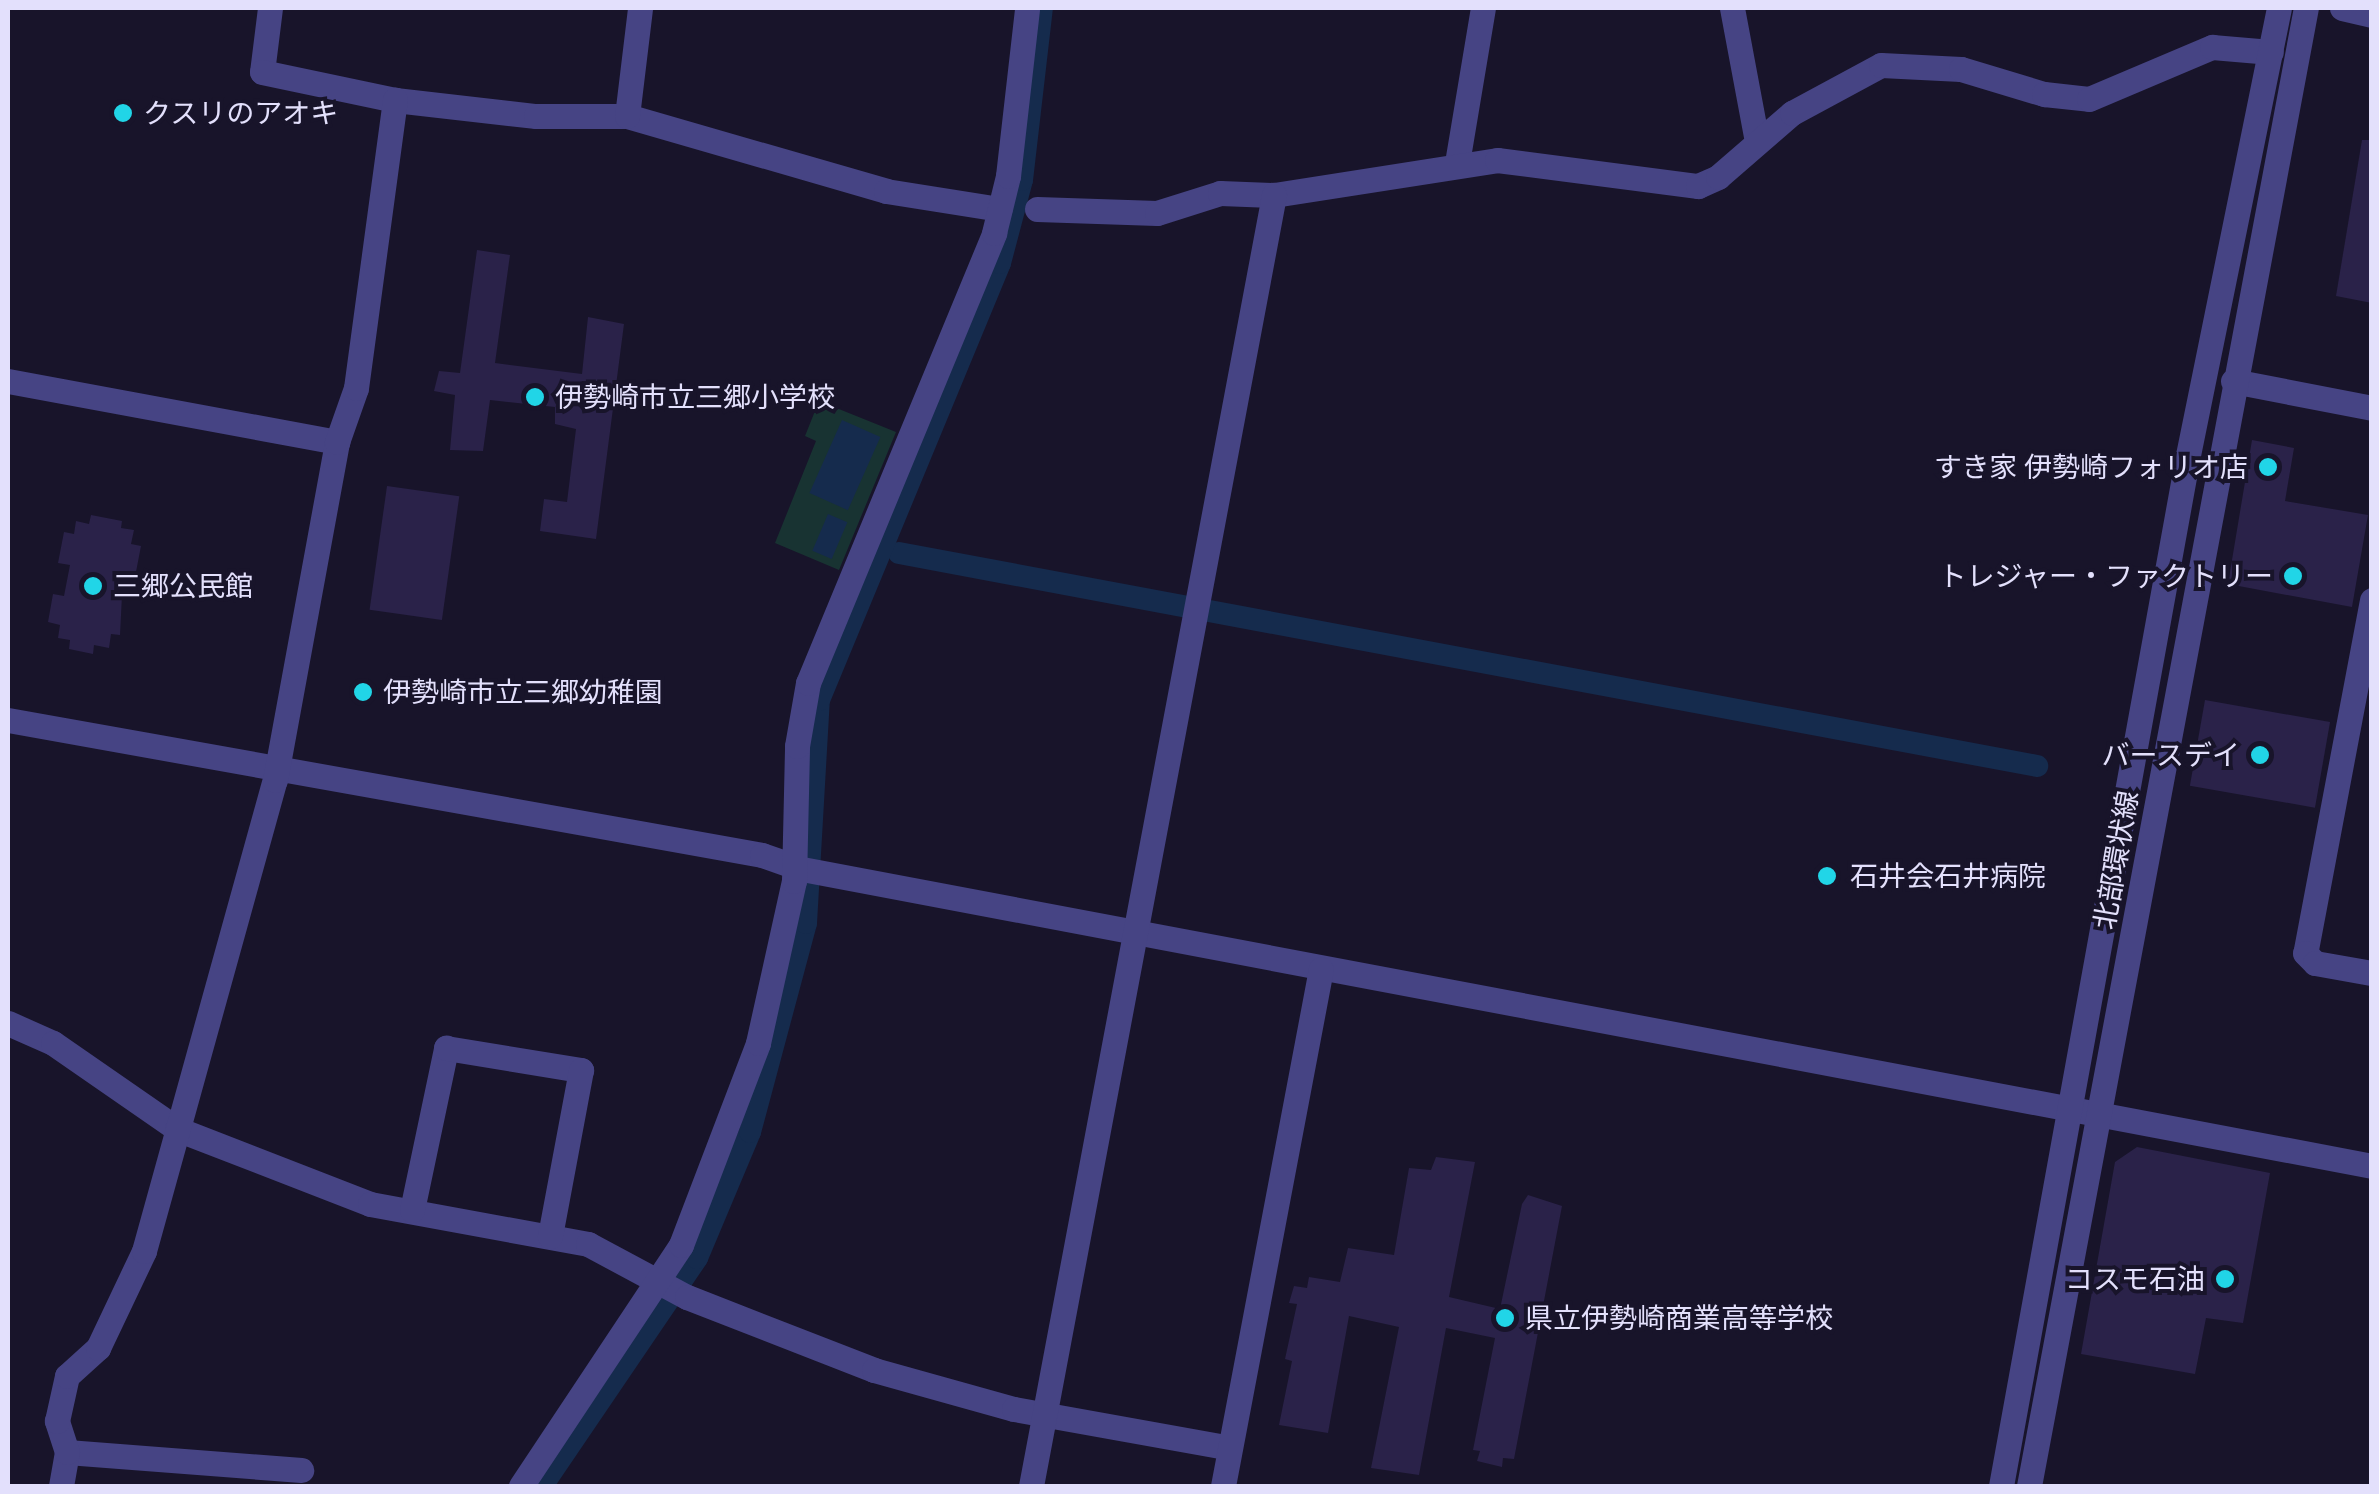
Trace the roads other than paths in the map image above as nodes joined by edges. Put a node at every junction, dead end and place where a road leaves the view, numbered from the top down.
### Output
1 (270, 8) edge
2 (640, 8) edge
3 (1027, 8) edge
4 (1483, 8) edge
5 (1732, 8) edge
6 (2279, 8) edge
7 (2306, 8) edge
8 (2342, 8) edge
9 (2372, 15) edge
10 (2271, 52) junction
11 (394, 100) junction
12 (627, 116) junction
13 (1757, 141) junction
14 (1457, 163) junction
15 (1274, 196) junction
16 (1000, 209) junction
17 (1037, 210) dead end
18 (8, 381) edge
19 (2233, 381) junction
20 (2372, 408) edge
21 (337, 442) junction
22 (2372, 600) edge
23 (8, 720) edge
24 (277, 768) junction
25 (807, 868) junction
26 (1136, 933) junction
27 (1321, 969) junction
28 (2372, 973) edge
29 (8, 1024) edge
30 (2071, 1109) junction
31 (2102, 1115) junction
32 (177, 1128) junction
33 (2372, 1166) edge
34 (412, 1210) junction
35 (550, 1236) junction
36 (662, 1281) junction
37 (1044, 1415) junction
38 (1230, 1448) junction
39 (67, 1452) junction
40 (301, 1470) dead end
41 (61, 1486) edge
42 (521, 1486) edge
43 (1031, 1486) edge
44 (1223, 1486) edge
45 (2001, 1486) edge
46 (2029, 1486) edge

1 - 11 street
2 - 12 street
3 - 16 street
4 - 14 street
5 - 13 street
6 - 10 street, 北部環状線
7 - 19 street, 北部環状線
8 - 9 street
10 - 13 street
10 - 30 street, 北部環状線
11 - 12 street
11 - 21 street
12 - 16 street
13 - 14 street
14 - 15 street
15 - 17 street
15 - 26 street
16 - 25 street
18 - 21 street
19 - 20 street
19 - 31 street, 北部環状線
21 - 24 street
22 - 28 street
23 - 24 street
24 - 25 street
24 - 32 street
25 - 26 street
25 - 36 street
26 - 27 street
26 - 37 street
27 - 30 street
27 - 38 street
29 - 32 street
30 - 31 street
30 - 45 street, 北部環状線
31 - 33 street
31 - 46 street, 北部環状線
32 - 34 street
32 - 39 street
34 - 35 street
34 - 35 street
35 - 36 street
36 - 37 street
36 - 42 street
37 - 38 street
37 - 43 street
38 - 44 street
39 - 40 street
39 - 41 street

